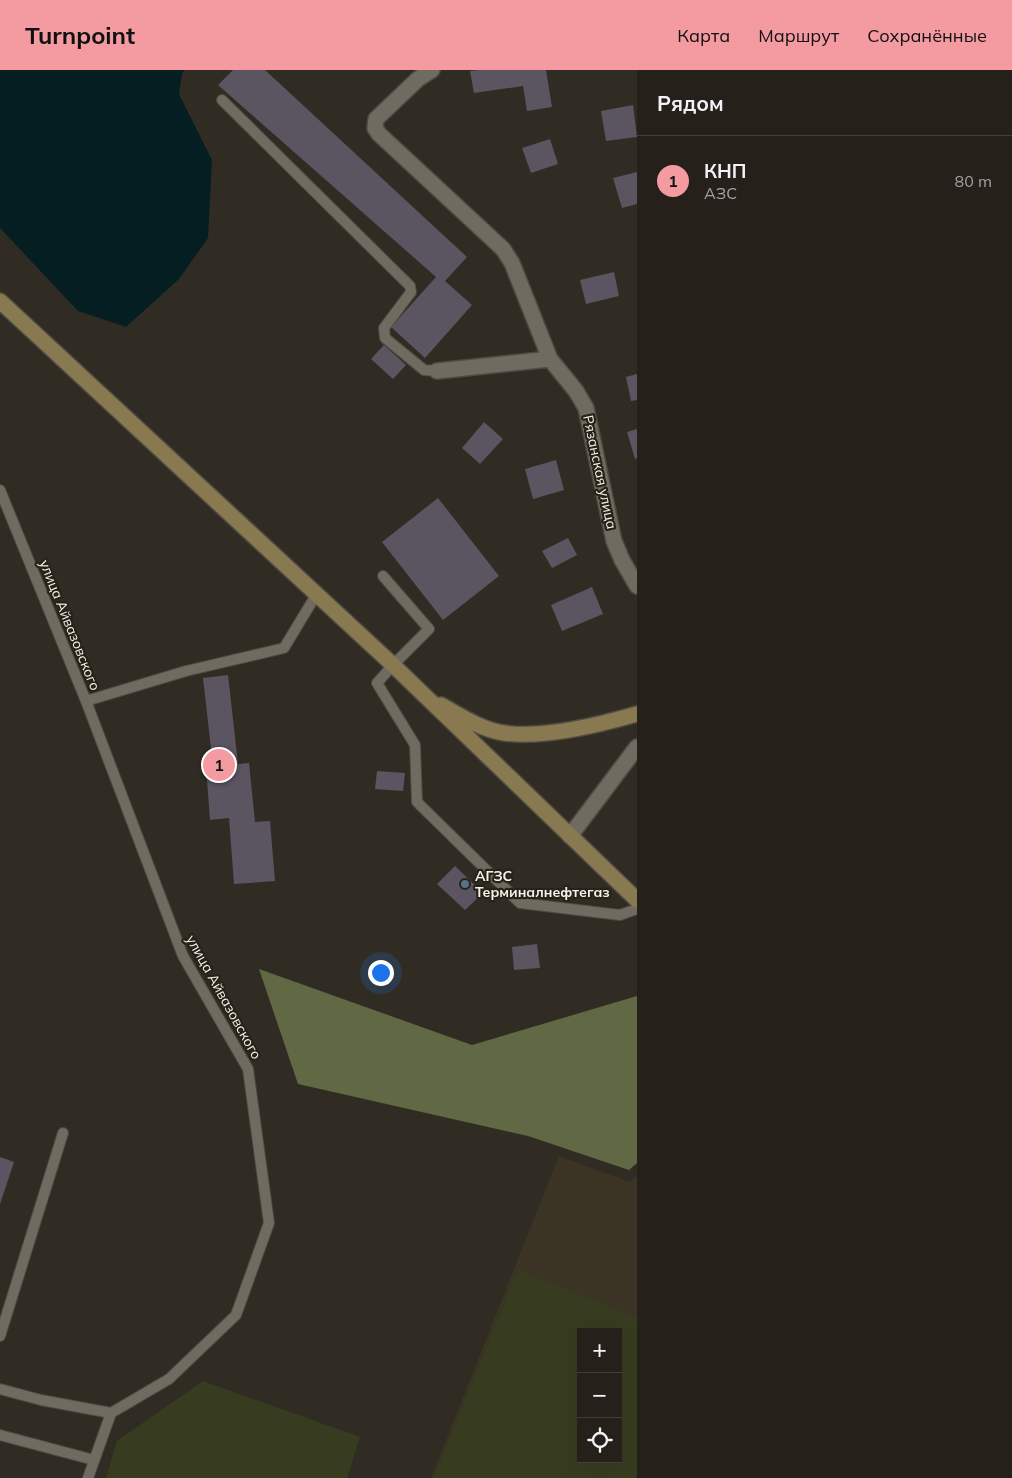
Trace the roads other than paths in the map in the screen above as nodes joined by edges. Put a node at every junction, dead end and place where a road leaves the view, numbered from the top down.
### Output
1 (432, 70) edge
2 (222, 100) dead end
3 (0, 300) edge
4 (550, 359) junction
5 (437, 371) joint
6 (0, 490) edge
7 (383, 576) dead end
8 (637, 586) edge
9 (316, 595) junction
10 (393, 665) junction
11 (423, 695) junction
12 (86, 701) junction
13 (637, 714) edge
14 (637, 747) edge
15 (570, 836) junction
16 (637, 900) edge
17 (637, 908) edge
18 (63, 1133) dead end
19 (0, 1336) edge
20 (0, 1389) edge
21 (111, 1413) junction
22 (0, 1435) edge
23 (94, 1460) junction
24 (88, 1478) edge

1 - 4 street, Рязанская улица
2 - 5 lane
3 - 9 main road
4 - 5 street
4 - 8 street, Рязанская улица
6 - 12 lane, улица Айвазовского
7 - 10 lane
9 - 10 main road
9 - 12 lane
10 - 11 main road
10 - 17 lane
11 - 13 main road
11 - 15 main road
12 - 21 lane, улица Айвазовского
14 - 15 street
15 - 16 main road
18 - 19 lane
20 - 21 lane
21 - 23 lane
22 - 23 lane
23 - 24 lane

